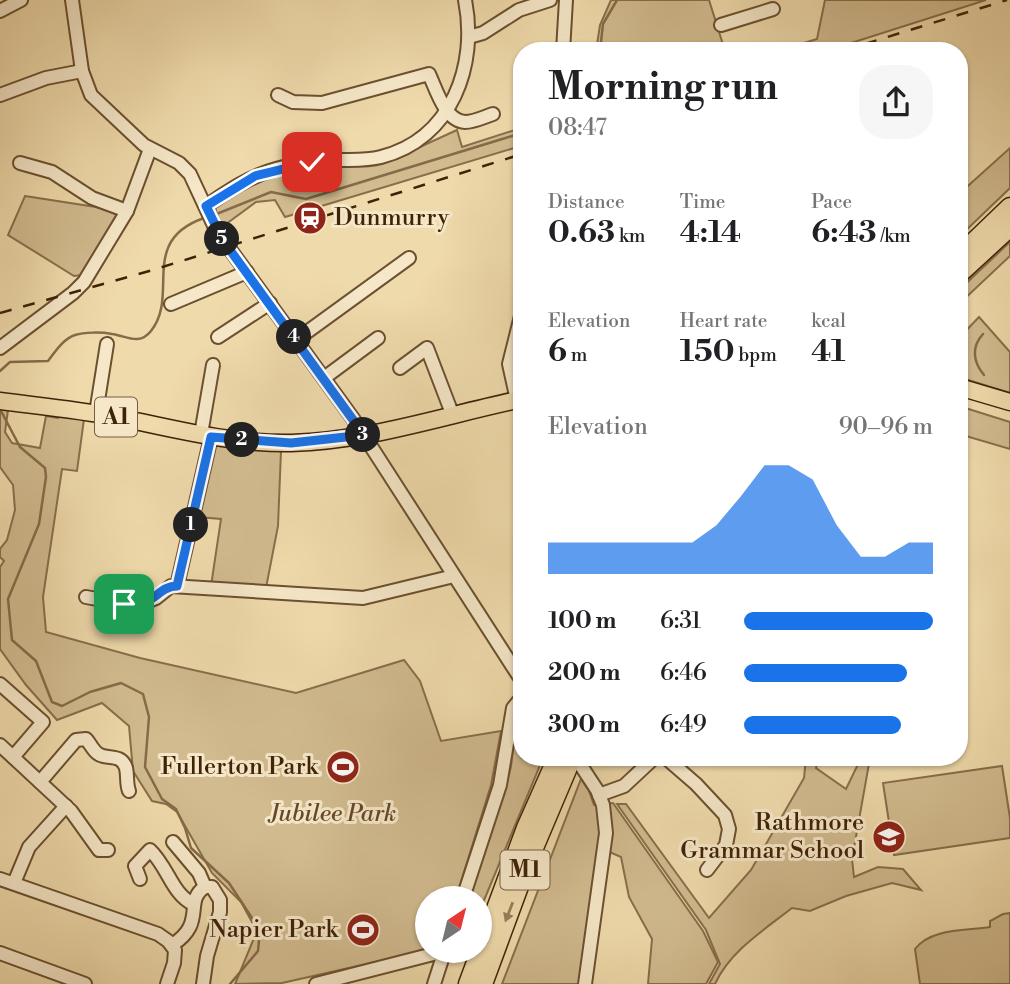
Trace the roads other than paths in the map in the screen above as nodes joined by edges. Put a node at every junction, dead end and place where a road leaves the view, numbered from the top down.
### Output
1 (21, 0) edge
2 (72, 0) edge
3 (465, 0) edge
4 (550, 0) edge
5 (566, 0) edge
6 (765, 7) edge
7 (0, 11) edge
8 (721, 25) dead end
9 (469, 37) junction
10 (564, 42) edge
11 (82, 71) junction
12 (0, 95) edge
13 (278, 95) dead end
14 (447, 110) junction
15 (493, 114) dead end
16 (150, 149) junction
17 (20, 163) dead end
18 (1010, 207) edge
19 (206, 208) junction
20 (127, 211) junction
21 (1010, 227) edge
22 (968, 247) edge
23 (409, 258) dead end
24 (968, 266) edge
25 (247, 272) junction
26 (270, 303) junction
27 (171, 304) dead end
28 (218, 337) dead end
29 (378, 338) dead end
30 (513, 339) edge
31 (296, 340) junction
32 (107, 344) dead end
33 (0, 348) edge
34 (213, 365) dead end
35 (400, 368) dead end
36 (324, 378) junction
37 (513, 378) edge
38 (968, 390) edge
39 (2, 401) edge
40 (513, 401) edge
41 (1010, 402) edge
42 (96, 414) junction
43 (453, 416) junction
44 (206, 435) junction
45 (364, 435) junction
46 (454, 576) junction
47 (177, 586) junction
48 (86, 597) dead end
49 (513, 667) edge
50 (0, 684) edge
51 (513, 708) edge
52 (0, 745) edge
53 (13, 757) junction
54 (554, 766) edge
55 (570, 766) edge
56 (581, 766) edge
57 (645, 766) edge
58 (675, 766) edge
59 (40, 782) junction
60 (129, 791) dead end
61 (599, 796) junction
62 (66, 806) junction
63 (173, 842) dead end
64 (108, 850) dead end
65 (707, 870) dead end
66 (0, 879) edge
67 (140, 879) dead end
68 (14, 883) junction
69 (467, 886) edge
70 (205, 887) junction
71 (194, 904) junction
72 (172, 945) junction
73 (0, 953) edge
74 (415, 959) edge
75 (441, 963) edge
76 (85, 984) edge
77 (167, 984) edge
78 (203, 984) edge
79 (316, 984) edge
80 (434, 984) edge
81 (468, 984) edge
82 (483, 984) edge
83 (585, 984) edge

1 - 7 street
2 - 11 street
3 - 9 street
4 - 9 street
5 - 10 street
6 - 8 street
9 - 14 street
11 - 12 street
11 - 16 street
13 - 14 street
14 - 15 street
14 - 19 street
16 - 19 street
16 - 20 street
17 - 20 street
18 - 22 highway
19 - 25 street
20 - 33 street
21 - 24 highway
23 - 31 street
25 - 26 street
25 - 27 street
26 - 28 street
26 - 31 street
29 - 36 street
30 - 37 street
31 - 36 street
32 - 42 street
34 - 44 street
35 - 43 street
36 - 45 street
38 - 41 main road
39 - 42 main road, A1
40 - 43 main road, A1
42 - 44 main road, A1
43 - 45 main road, A1
44 - 45 main road, A1
44 - 47 street
45 - 46 street
46 - 47 street
46 - 49 street
47 - 48 street
50 - 53 street
51 - 69 street
52 - 53 street
53 - 59 street
54 - 81 highway, M1
55 -> 82 highway, M1
56 - 61 street
57 - 61 street
58 - 65 street
59 - 60 street
59 - 62 street
61 - 83 street
62 - 64 street
62 - 68 street
63 - 70 street
66 - 68 street
67 - 71 street
68 - 72 street
70 - 71 street
70 - 78 street
71 - 72 street
72 - 77 street
73 - 76 street
74 - 79 street
75 - 80 street

